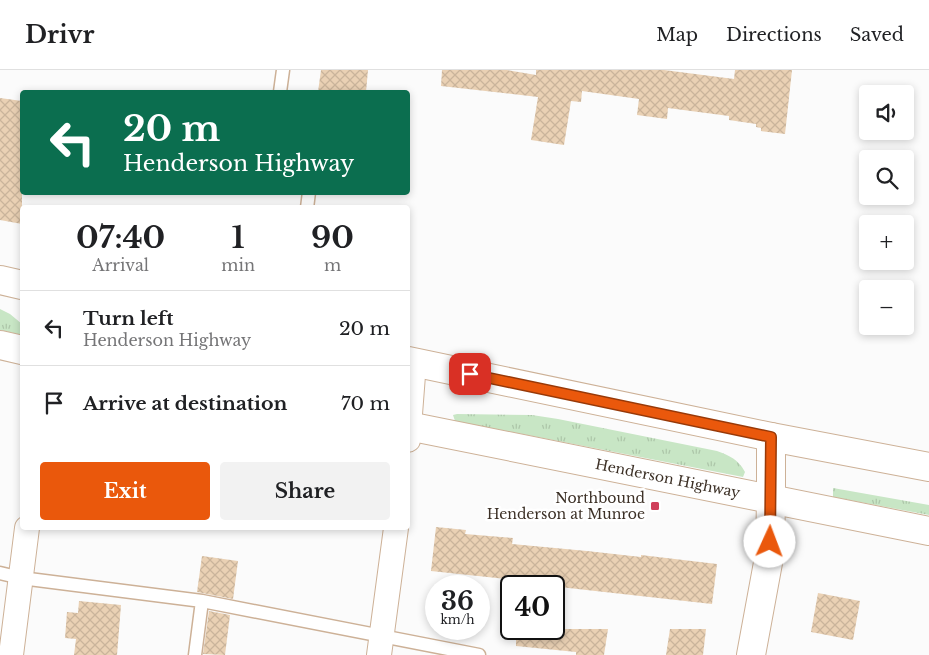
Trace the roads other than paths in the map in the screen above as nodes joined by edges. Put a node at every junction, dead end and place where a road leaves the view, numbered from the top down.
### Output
1 (283, 70) edge
2 (280, 90) edge
3 (0, 280) edge
4 (20, 285) edge
5 (0, 345) edge
6 (20, 350) edge
7 (410, 361) edge
8 (410, 431) edge
9 (771, 437) junction
10 (929, 468) edge
11 (771, 500) junction
12 (26, 530) edge
13 (396, 530) edge
14 (929, 531) edge
15 (10, 576) edge
16 (202, 601) junction
17 (380, 646) edge
18 (11, 655) edge
19 (195, 655) edge
20 (478, 655) edge
21 (751, 655) edge

1 - 2 lane
3 - 4 main road
5 - 6 main road
7 - 9 main road
8 - 11 main road, Henderson Highway
9 - 10 main road
9 - 11 main road
11 - 14 main road, Henderson Highway
11 - 21 main road
12 - 15 street
13 - 17 street
15 - 16 lane
15 - 18 street
16 - 17 lane
16 - 19 lane
17 - 20 lane

